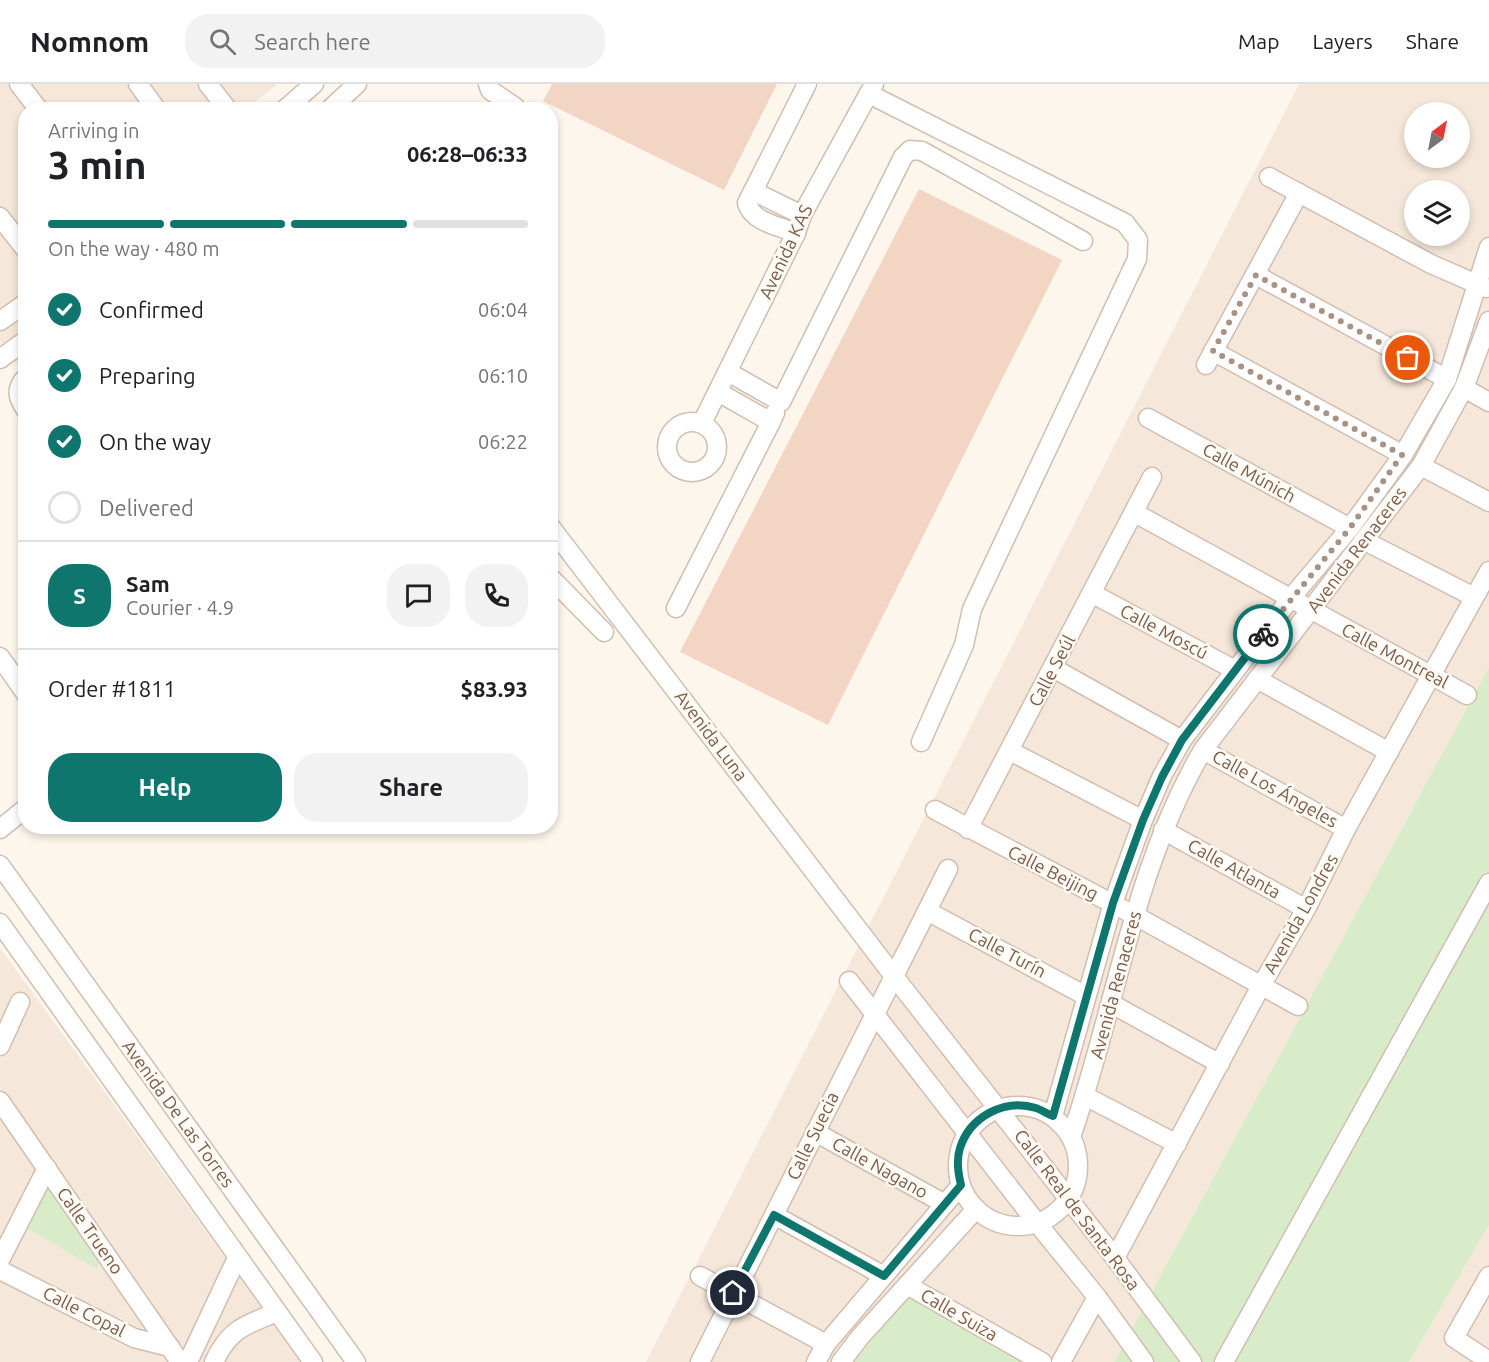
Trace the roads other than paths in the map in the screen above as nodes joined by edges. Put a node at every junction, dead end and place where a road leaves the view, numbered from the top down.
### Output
1 (20, 84) edge
2 (138, 84) edge
3 (208, 84) edge
4 (314, 84) edge
5 (357, 84) edge
6 (488, 84) edge
7 (807, 84) edge
8 (871, 89) edge
9 (33, 102) edge
10 (151, 102) edge
11 (222, 102) edge
12 (293, 102) edge
13 (338, 102) edge
14 (508, 102) edge
15 (1269, 177) dead end
16 (753, 191) junction
17 (1299, 193) junction
18 (802, 215) junction
19 (0, 217) edge
20 (796, 233) junction
21 (18, 240) edge
22 (1083, 242) dead end
23 (1489, 246) edge
24 (1256, 275) junction
25 (1483, 287) edge
26 (18, 309) edge
27 (0, 321) edge
28 (1489, 321) edge
29 (18, 346) edge
30 (0, 359) edge
31 (728, 372) junction
32 (1447, 379) junction
33 (1464, 388) junction
34 (718, 392) junction
35 (781, 402) junction
36 (1489, 402) edge
37 (1148, 418) dead end
38 (771, 422) junction
39 (702, 423) dead end
40 (1402, 455) junction
41 (1421, 466) junction
42 (1152, 477) dead end
43 (1489, 502) edge
44 (1135, 513) junction
45 (1350, 528) junction
46 (558, 536) edge
47 (1365, 541) junction
48 (1489, 571) edge
49 (558, 585) edge
50 (1093, 594) junction
51 (1474, 597) junction
52 (1290, 599) junction
53 (676, 608) dead end
54 (1311, 611) junction
55 (604, 632) dead end
56 (0, 657) edge
57 (1053, 668) junction
58 (1235, 670) junction
59 (1432, 676) junction
60 (1257, 679) junction
61 (18, 683) edge
62 (1467, 695) dead end
63 (1182, 740) junction
64 (921, 742) dead end
65 (1203, 750) junction
66 (1010, 751) junction
67 (1389, 752) junction
68 (935, 810) dead end
69 (18, 814) edge
70 (1143, 820) junction
71 (0, 829) edge
72 (968, 829) junction
73 (1346, 829) junction
74 (1162, 830) junction
75 (0, 865) edge
76 (948, 869) dead end
77 (1489, 883) edge
78 (1113, 903) junction
79 (1306, 909) junction
80 (927, 911) junction
81 (1134, 915) junction
82 (0, 923) edge
83 (871, 945) joint
84 (893, 975) junction
85 (849, 981) dead end
86 (1262, 984) junction
87 (1086, 996) junction
88 (20, 1002) dead end
89 (1112, 1004) junction
90 (1298, 1006) dead end
91 (875, 1013) junction
92 (0, 1046) edge
93 (1220, 1064) junction
94 (1085, 1096) junction
95 (0, 1101) edge
96 (999, 1108) junction
97 (1053, 1116) junction
98 (815, 1132) junction
99 (967, 1133) junction
100 (1071, 1137) junction
101 (1177, 1144) junction
102 (47, 1168) junction
103 (961, 1185) junction
104 (1068, 1199) junction
105 (945, 1204) junction
106 (976, 1209) junction
107 (774, 1215) junction
108 (1037, 1223) junction
109 (237, 1258) junction
110 (1115, 1258) junction
111 (0, 1260) edge
112 (0, 1270) edge
113 (700, 1276) dead end
114 (884, 1276) junction
115 (1489, 1276) edge
116 (907, 1285) junction
117 (733, 1293) junction
118 (1097, 1297) junction
119 (277, 1312) junction
120 (826, 1344) junction
121 (175, 1355) edge
122 (1489, 1361) edge
123 (188, 1362) edge
124 (214, 1362) edge
125 (313, 1362) edge
126 (356, 1362) edge
127 (700, 1362) edge
128 (816, 1362) edge
129 (841, 1362) edge
130 (1042, 1362) edge
131 (1061, 1362) edge
132 (1144, 1362) edge
133 (1192, 1362) edge
134 (1224, 1362) edge

1 - 9 street
2 - 10 street
3 - 11 street
4 - 12 street
5 - 13 street
6 - 14 street
7 - 16 street
8 - 18 street, Avenida KAS
8 - 64 street
15 - 17 street
16 - 18 street
16 - 20 street
17 - 24 street
17 - 25 street
18 - 20 street, Avenida KAS
19 - 21 street
20 - 31 street, Avenida KAS
22 - 35 street
23 - 25 street, Avenida Renaceres
24 - 32 street
24 - 40 street
25 - 32 street, Avenida Renaceres
26 - 27 street
28 - 33 street, Avenida Renaceres
29 - 30 street
31 - 34 street, Avenida KAS
31 - 35 street
32 - 40 street, Avenida Renaceres
33 - 36 street
33 - 41 street, Avenida Renaceres
34 - 38 street
34 - 39 street, Avenida KAS
35 - 38 street
37 - 45 street, Calle Múnich
38 - 53 street
40 - 45 street, Avenida Renaceres
41 - 43 street
41 - 47 street, Avenida Renaceres
42 - 44 street, Calle Seúl
44 - 50 street, Calle Seúl
44 - 52 street, Calle Montreal
45 - 52 street, Avenida Renaceres
46 - 83 street, Avenida Luna
47 - 51 street
47 - 54 street, Avenida Renaceres
48 - 51 street, Avenida Londres
49 - 55 street
50 - 57 street, Calle Seúl
50 - 58 street, Calle Moscú
51 - 59 street, Avenida Londres
52 - 54 street, Calle Montreal
52 - 58 street, Avenida Renaceres
54 - 59 street, Calle Montreal
54 - 60 street, Avenida Renaceres
56 - 61 street
57 - 63 street
57 - 66 street, Calle Seúl
58 - 63 street, Avenida Renaceres
59 - 62 street, Calle Montreal
59 - 67 street, Avenida Londres
60 - 65 street, Avenida Renaceres
60 - 67 street
63 - 70 street, Avenida Renaceres
65 - 73 street, Calle Los Ángeles
65 - 74 street, Avenida Renaceres
66 - 70 street
66 - 72 street, Calle Seúl
67 - 73 street, Avenida Londres
68 - 72 street, Calle Beijing
69 - 71 street
70 - 78 street, Avenida Renaceres
72 - 78 street, Calle Beijing
73 - 79 street, Avenida Londres
74 - 79 street, Calle Atlanta
74 - 81 street, Avenida Renaceres
75 - 126 street, Avenida De Las Torres
76 - 80 street, Calle Suecia
77 - 134 street
78 - 81 street, Calle Beijing
78 - 87 street, Avenida Renaceres
79 - 86 street, Avenida Londres
80 - 84 street, Calle Suecia
80 - 87 street, Calle Turín
81 - 86 street, Calle Beijing
81 - 89 street, Avenida Renaceres
82 - 109 street, Avenida De Las Torres
83 - 84 street, Calle Real de Santa Rosa
84 - 91 street, Calle Suecia
84 - 96 street, Calle Real de Santa Rosa
85 - 91 street, Calle Real de Santa Rosa
86 - 90 street, Calle Beijing
86 - 93 street, Avenida Londres
87 - 97 street, Avenida Renaceres
88 - 92 street
89 - 93 street
89 - 94 street, Avenida Renaceres
91 - 98 street, Calle Suecia
91 - 99 street, Calle Real de Santa Rosa
93 - 101 street, Avenida Londres
94 - 100 street, Avenida Renaceres
94 - 101 street
95 - 102 street, Calle Trueno
96 - 97 street
96 - 99 street
96 - 104 street, Calle Real de Santa Rosa
97 - 100 street
98 - 105 street, Calle Nagano
98 - 107 street, Calle Suecia
99 - 103 street
99 - 108 street, Calle Real de Santa Rosa
100 - 104 street
101 - 110 street, Avenida Londres
102 - 111 street
102 - 121 street, Calle Trueno
103 - 105 street
103 - 106 street
104 - 108 street
104 - 110 street, Calle Real de Santa Rosa
105 - 114 street
106 - 108 street
106 - 116 street
107 - 114 street
107 - 117 street, Calle Suecia
108 - 118 street, Calle Real de Santa Rosa
109 - 119 street, Avenida De Las Torres
109 - 123 street
110 - 133 street, Calle Real de Santa Rosa
112 - 121 street, Calle Copal
113 - 117 street
114 - 120 street
115 - 122 street
116 - 129 street
116 - 130 street, Calle Suiza
117 - 120 street
117 - 127 street, Calle Suecia
118 - 131 street
118 - 132 street, Calle Real de Santa Rosa
119 - 124 street
119 - 125 street, Avenida De Las Torres
120 - 128 street

